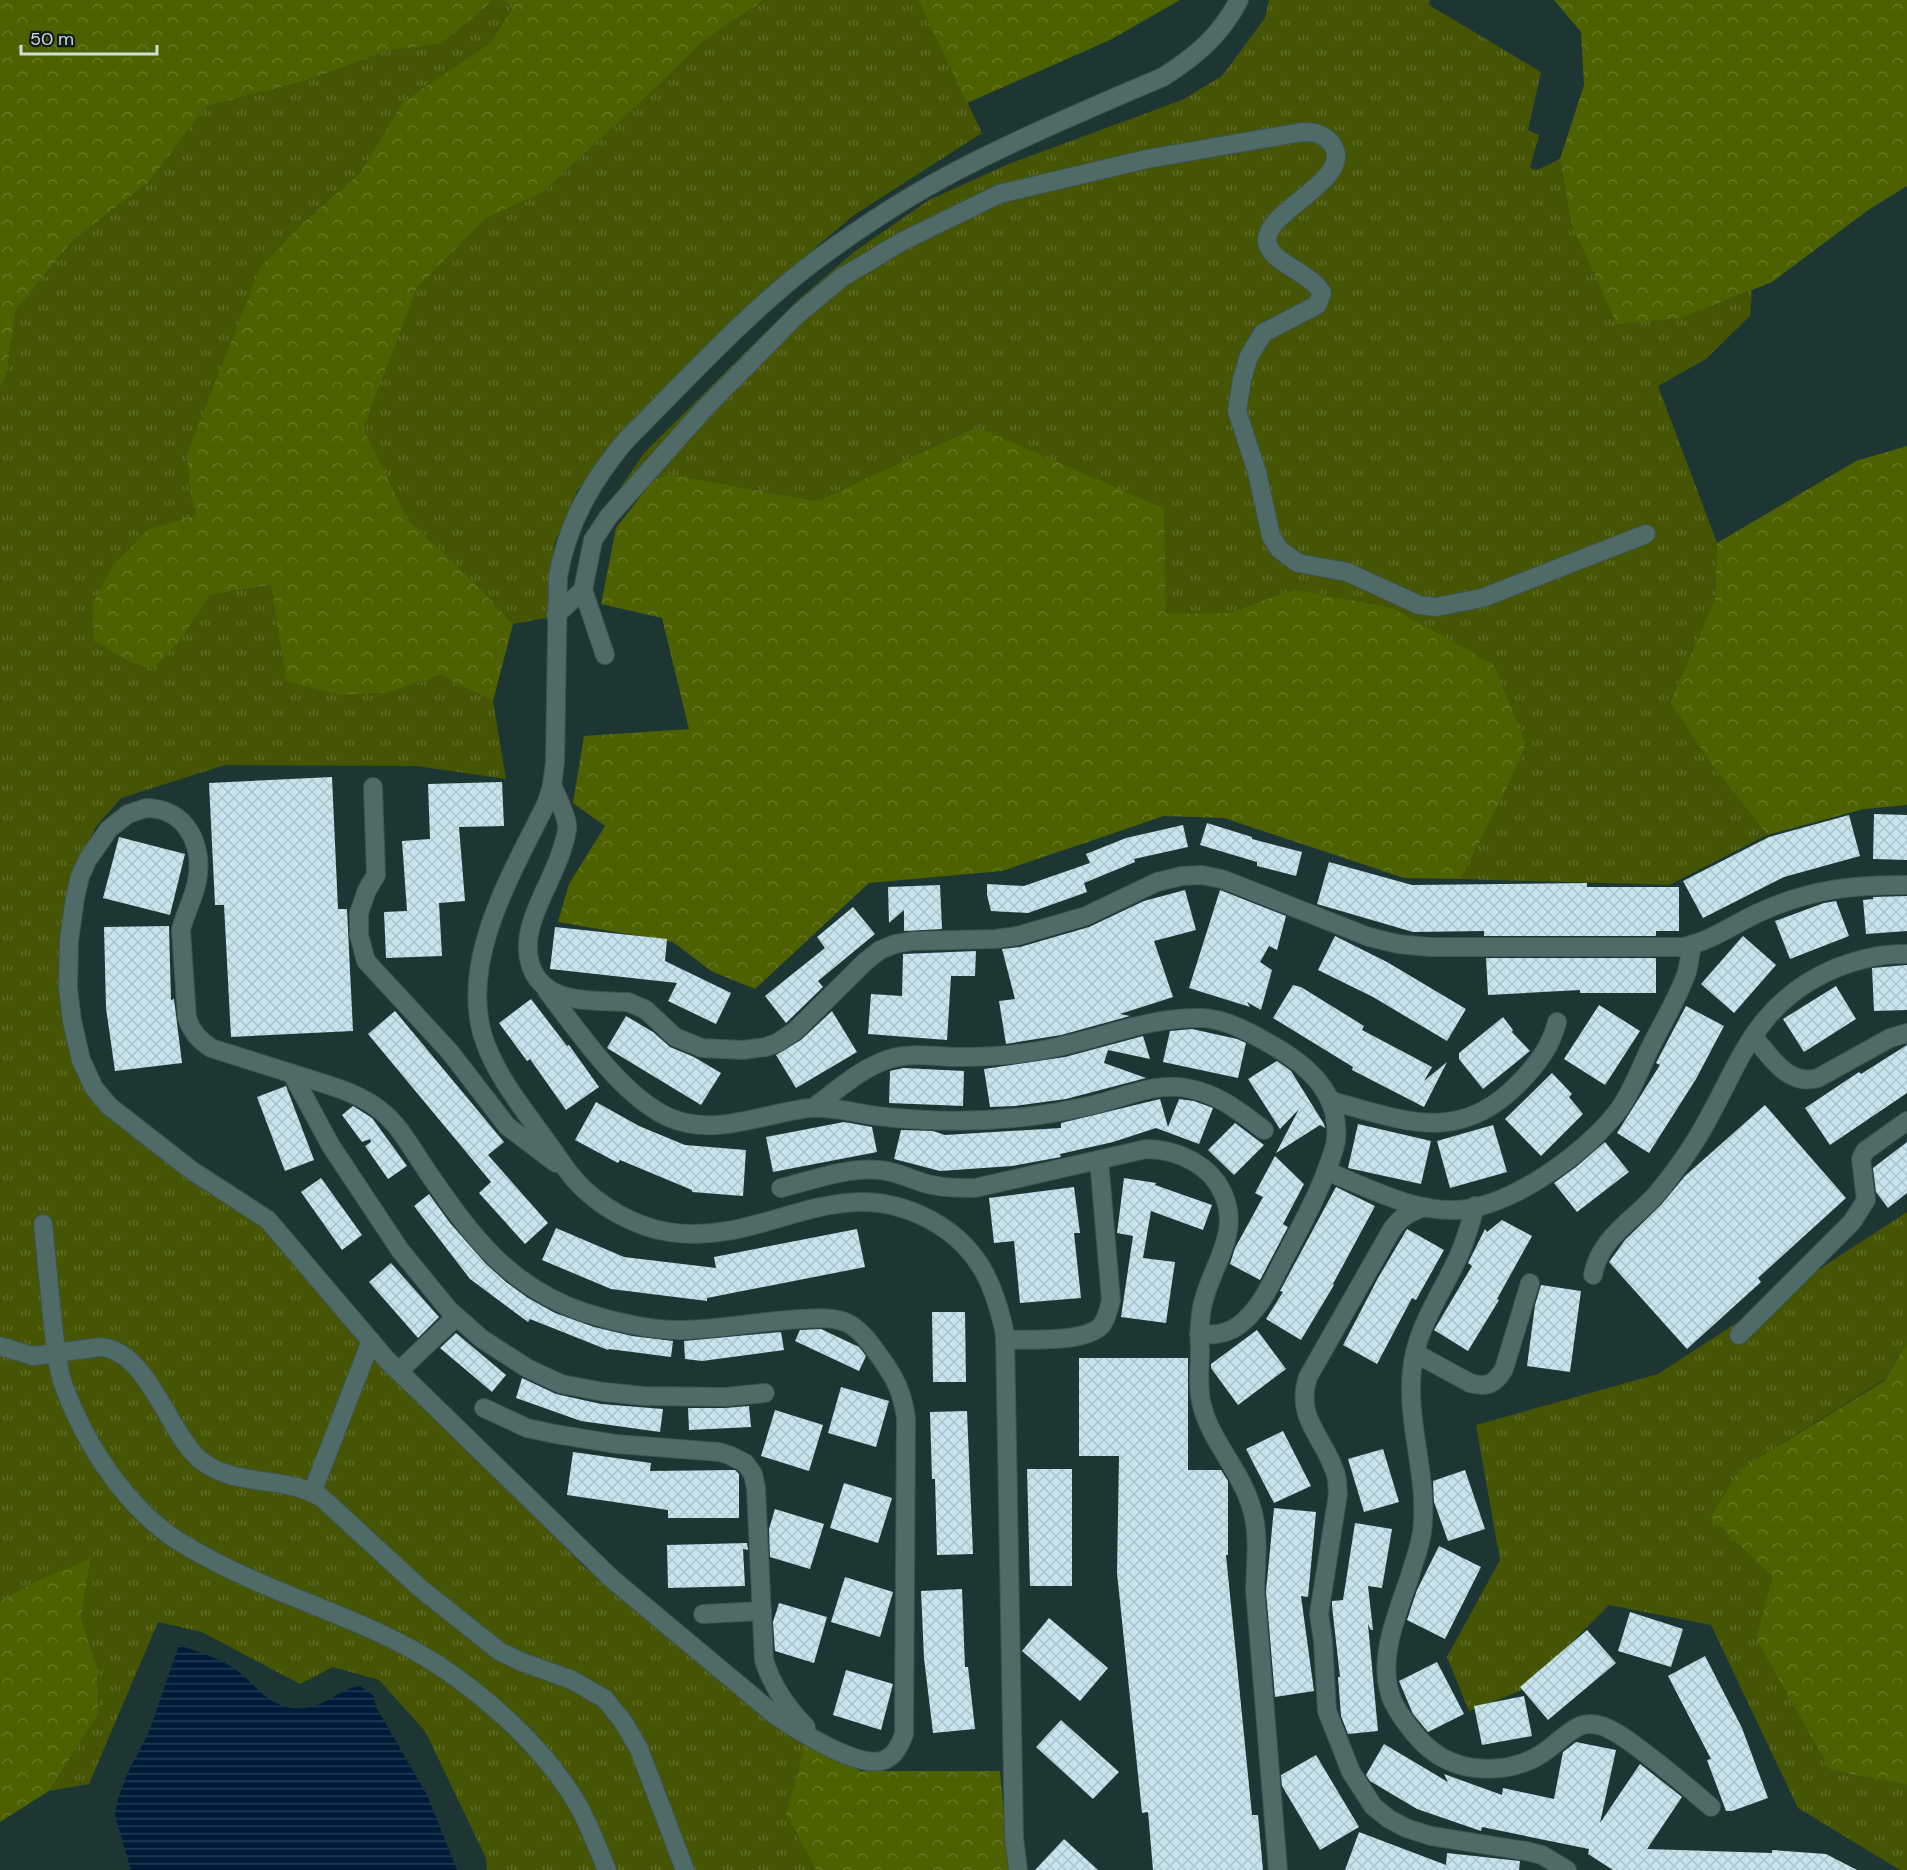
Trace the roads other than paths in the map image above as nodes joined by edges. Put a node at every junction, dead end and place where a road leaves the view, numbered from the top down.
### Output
1 (1239, 0) edge
2 (1646, 534) dead end
3 (583, 590) junction
4 (556, 615) junction
5 (605, 655) dead end
6 (552, 785) junction
7 (373, 787) dead end
8 (1907, 885) edge
9 (1692, 945) junction
10 (1907, 954) edge
11 (536, 978) junction
12 (1557, 1023) dead end
13 (1907, 1033) edge
14 (1753, 1036) junction
15 (292, 1074) junction
16 (1331, 1101) junction
17 (813, 1108) junction
18 (1907, 1121) edge
19 (1264, 1130) dead end
20 (1099, 1160) junction
21 (1326, 1171) junction
22 (569, 1173) junction
23 (781, 1188) dead end
24 (1475, 1206) junction
25 (1425, 1207) junction
26 (43, 1224) dead end
27 (1593, 1275) dead end
28 (1530, 1283) dead end
29 (456, 1317) junction
30 (1199, 1334) junction
31 (1739, 1335) dead end
32 (1005, 1340) junction
33 (371, 1341) junction
34 (0, 1346) edge
35 (56, 1353) junction
36 (1415, 1353) junction
37 (399, 1371) junction
38 (765, 1393) dead end
39 (484, 1408) dead end
40 (312, 1493) junction
41 (762, 1611) junction
42 (703, 1614) dead end
43 (820, 1742) junction
44 (1711, 1807) dead end
45 (607, 1870) edge
46 (685, 1870) edge
47 (1018, 1870) edge
48 (1278, 1870) edge
49 (1567, 1870) edge

1 - 4 street
2 - 3 street
3 - 4 street
3 - 5 street
4 - 6 street
6 - 11 street
6 - 22 street
7 - 22 street
8 - 9 street
9 - 11 street
9 - 24 street
10 - 14 street
11 - 17 street
12 - 16 street
13 - 14 street
14 - 27 street
15 - 29 street
15 - 33 street
15 - 43 street
16 - 17 street
16 - 21 street
17 - 19 street
18 - 31 street
20 - 23 street
20 - 30 street
20 - 32 street
21 - 25 street
21 - 30 street
22 - 32 street
24 - 25 street
24 - 36 street
25 - 49 street
26 - 35 street
28 - 36 street
29 - 37 street
29 - 38 street
30 - 48 street
32 - 47 street
33 - 37 street
33 - 40 street
34 - 35 street
35 - 40 street
35 - 45 street
36 - 44 street
37 - 43 street
39 - 41 street
40 - 46 street
41 - 42 street
41 - 43 street

